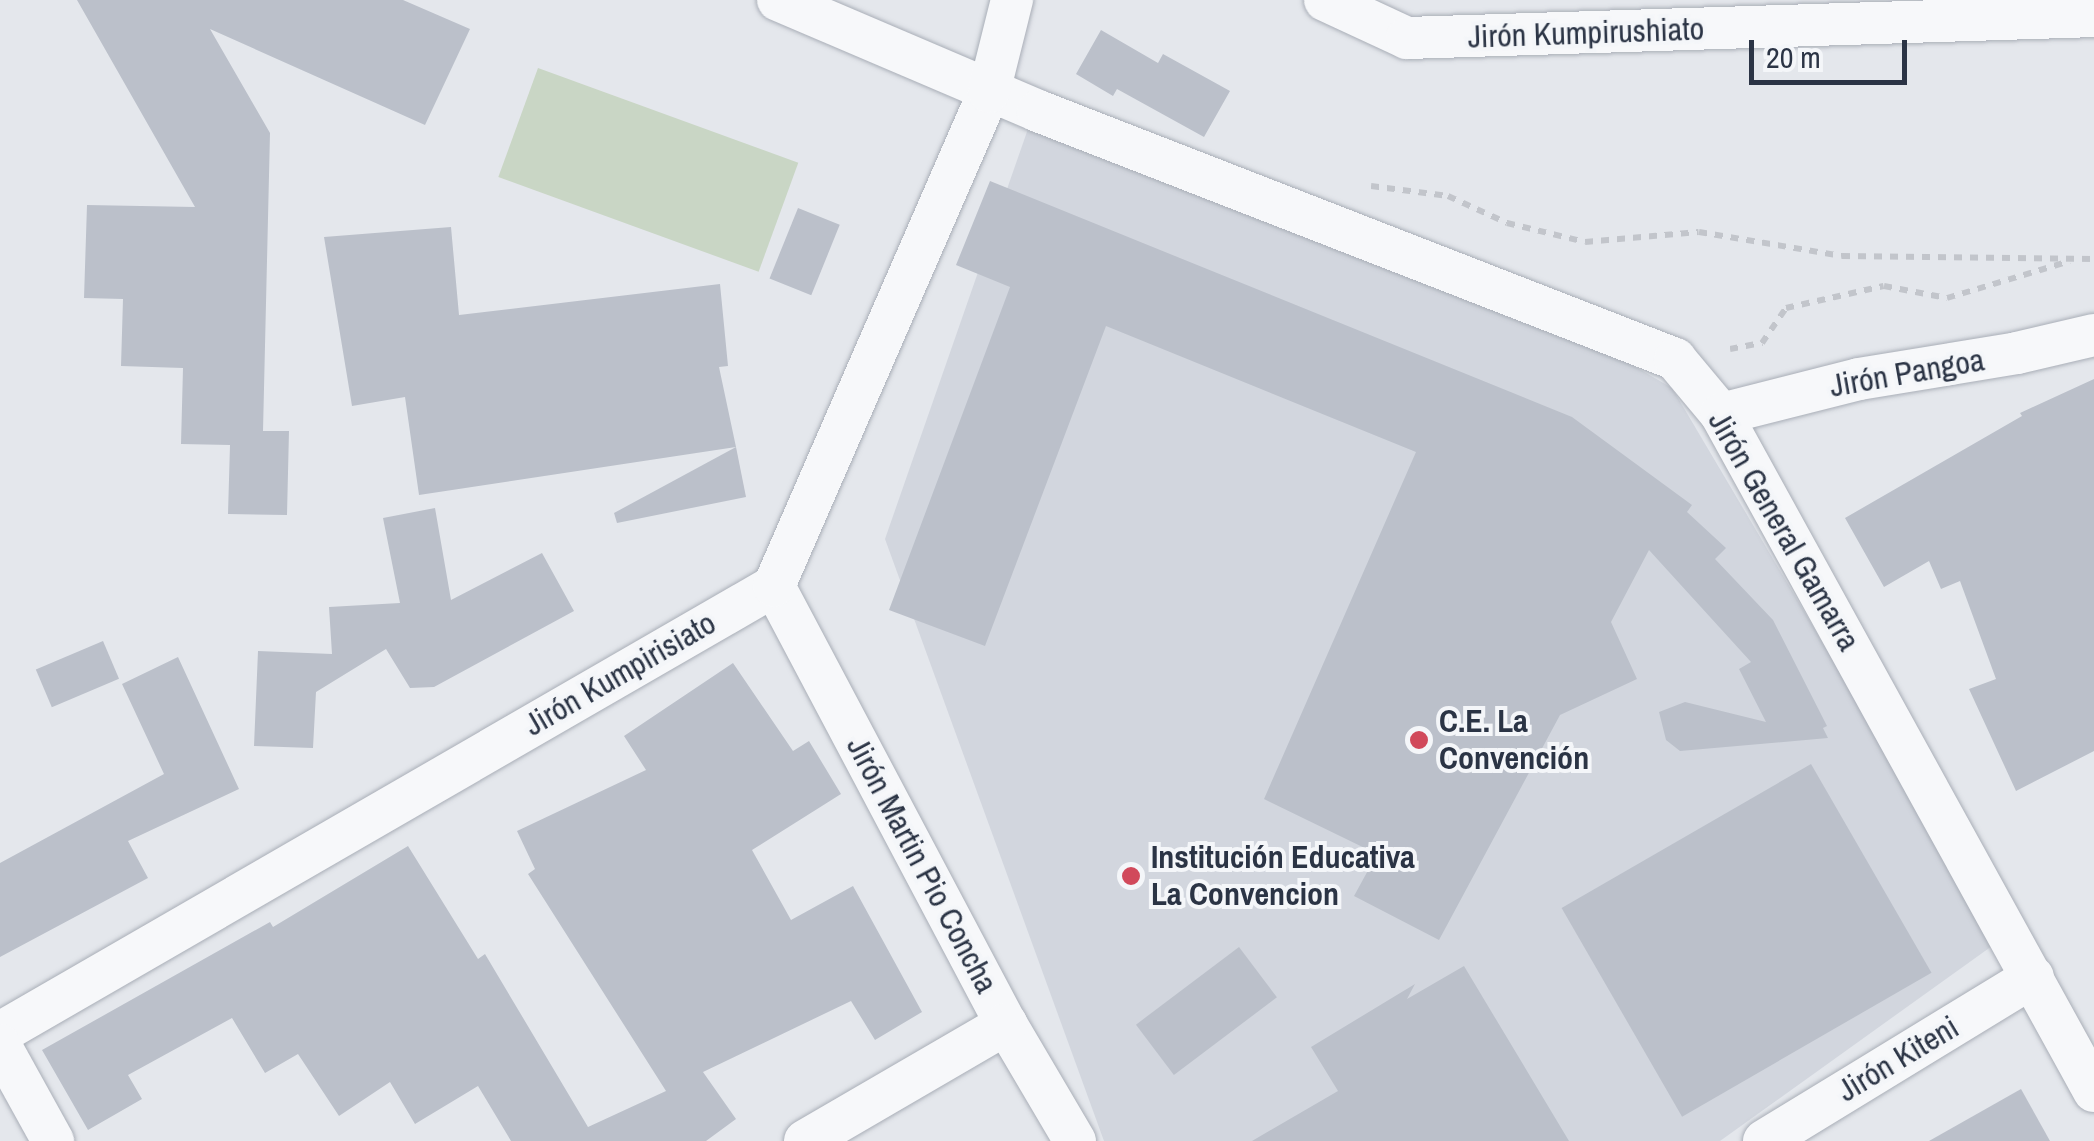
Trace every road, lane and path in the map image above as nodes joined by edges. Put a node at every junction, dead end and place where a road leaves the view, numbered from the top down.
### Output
1 (778, 0) edge
2 (1012, 0) edge
3 (1326, 0) edge
4 (2094, 16) edge
5 (990, 92) junction
6 (1351, 183) dead end
7 (2076, 259) junction
8 (2094, 259) edge
9 (2094, 335) edge
10 (1675, 360) junction
11 (1722, 414) junction
12 (774, 586) junction
13 (2033, 977) junction
14 (1006, 1024) junction
15 (0, 1033) edge
16 (0, 1044) edge
17 (2094, 1090) edge
18 (53, 1141) edge
19 (804, 1141) edge
20 (1075, 1141) edge
21 (1764, 1141) edge

1 - 5 street, Jirón General Gamarra
2 - 5 street
3 - 4 street, Jirón Kumpirushiato
5 - 10 street, Jirón General Gamarra
5 - 12 street
6 - 7 path
7 - 8 path
7 - 10 path
9 - 11 street, Jirón Pangoa
10 - 11 street, Jirón General Gamarra
11 - 13 street, Jirón General Gamarra
12 - 14 street, Jirón Martin Pio Concha
12 - 15 street, Jirón Kumpirisiato
13 - 17 street, Jirón General Gamarra
13 - 21 street, Jirón Kiteni
14 - 19 street
14 - 20 street, Jirón Martin Pio Concha
16 - 18 street

